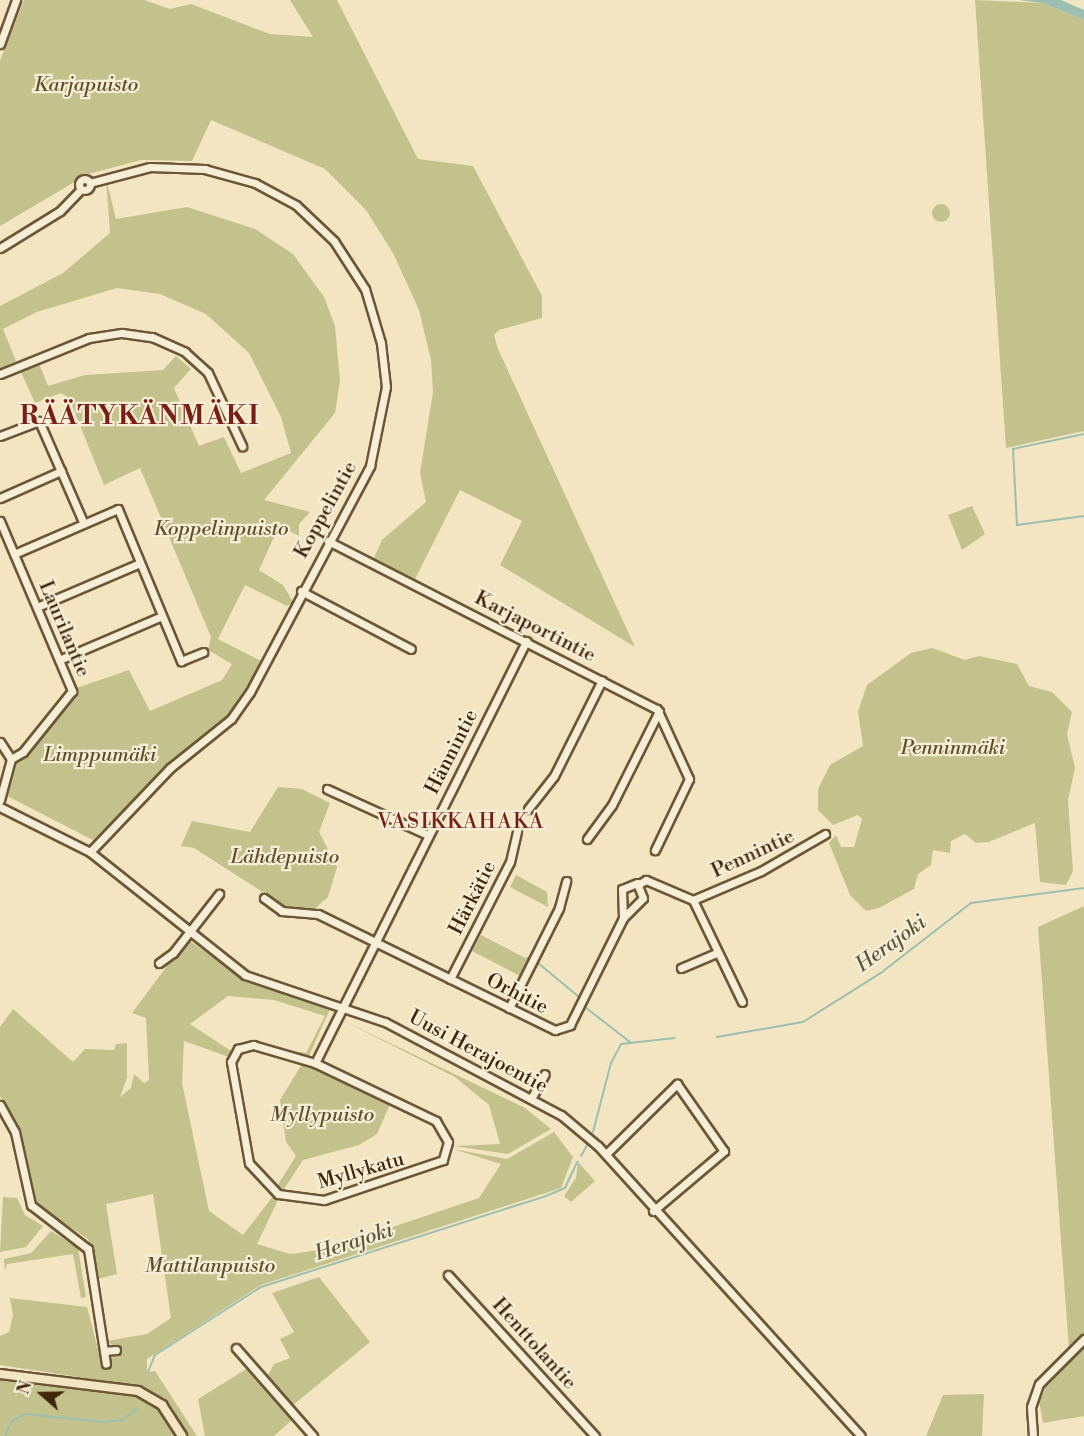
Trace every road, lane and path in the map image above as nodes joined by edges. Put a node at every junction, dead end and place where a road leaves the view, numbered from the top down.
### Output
1 (16, 0) edge
2 (0, 44) edge
3 (0, 248) edge
4 (0, 374) edge
5 (0, 436) edge
6 (242, 446) dead end
7 (61, 471) junction
8 (0, 498) edge
9 (0, 521) edge
10 (84, 524) junction
11 (328, 541) junction
12 (14, 554) junction
13 (140, 563) junction
14 (301, 591) junction
15 (37, 607) junction
16 (162, 616) junction
17 (526, 641) junction
18 (411, 649) dead end
19 (203, 652) dead end
20 (59, 660) junction
21 (602, 680) junction
22 (659, 711) junction
23 (0, 742) edge
24 (11, 759) junction
25 (327, 789) dead end
26 (0, 800) edge
27 (0, 807) edge
28 (528, 809) dead end
29 (517, 831) dead end
30 (825, 834) dead end
31 (428, 836) junction
32 (586, 839) dead end
33 (655, 850) dead end
34 (90, 852) junction
35 (566, 880) dead end
36 (639, 884) junction
37 (219, 894) dead end
38 (264, 898) dead end
39 (693, 900) junction
40 (623, 918) junction
41 (188, 934) junction
42 (374, 941) junction
43 (717, 952) junction
44 (159, 963) dead end
45 (681, 968) dead end
46 (450, 979) junction
47 (742, 1002) dead end
48 (343, 1006) junction
49 (509, 1008) junction
50 (315, 1063) junction
51 (545, 1074) dead end
52 (532, 1097) junction
53 (0, 1105) edge
54 (606, 1155) junction
55 (653, 1211) junction
56 (448, 1275) dead end
57 (1084, 1339) edge
58 (236, 1348) dead end
59 (116, 1350) dead end
60 (104, 1352) junction
61 (106, 1364) dead end
62 (0, 1369) edge
63 (0, 1374) edge
64 (15, 1374) junction
65 (182, 1436) edge
66 (313, 1436) edge
67 (595, 1436) edge
68 (861, 1436) edge
69 (1033, 1436) edge

1 - 2 street
3 - 11 street, Koppelintie
4 - 6 street
5 - 7 street
7 - 8 street
7 - 10 street
9 - 12 street, Laurilantie
10 - 12 street
10 - 13 street
11 - 14 street, Koppelintie
11 - 17 street, Karjaportintie
12 - 15 street, Laurilantie
13 - 15 street
13 - 16 street
14 - 18 street
14 - 34 street, Koppelintie
15 - 20 street, Laurilantie
16 - 19 street
16 - 20 street
17 - 21 street, Karjaportintie
17 - 31 street, Hännintie
20 - 24 street, Laurilantie
21 - 22 street, Karjaportintie
21 - 28 street
22 - 32 street
22 - 33 street
23 - 24 street
24 - 26 street, Laurilantie
25 - 31 street
27 - 34 street, Uusi Herajoentie
29 - 46 street, Härkätie
30 - 39 street, Pennintie
31 - 42 street, Hännintie
34 - 41 street, Uusi Herajoentie
35 - 49 street
36 - 39 street
36 - 40 street, Orhitie
36 - 40 street, Orhitie
37 - 41 street
38 - 42 street, Orhitie
39 - 43 street
40 - 49 street, Orhitie
41 - 44 street
41 - 48 street, Uusi Herajoentie
42 - 46 street, Orhitie
42 - 48 street, Hännintie
43 - 45 street
43 - 47 street
46 - 49 street, Orhitie
48 - 50 street
48 - 52 street, Uusi Herajoentie
50 - 50 street, Myllykatu
51 - 52 street
52 - 54 street, Uusi Herajoentie
53 - 60 street
54 - 55 street, Uusi Herajoentie
54 - 55 street
55 - 68 street, Uusi Herajoentie
56 - 67 street, Henttolantie
57 - 69 street
58 - 66 street
59 - 60 street
60 - 61 street
62 - 64 main road
63 - 64 main road
64 - 65 main road

